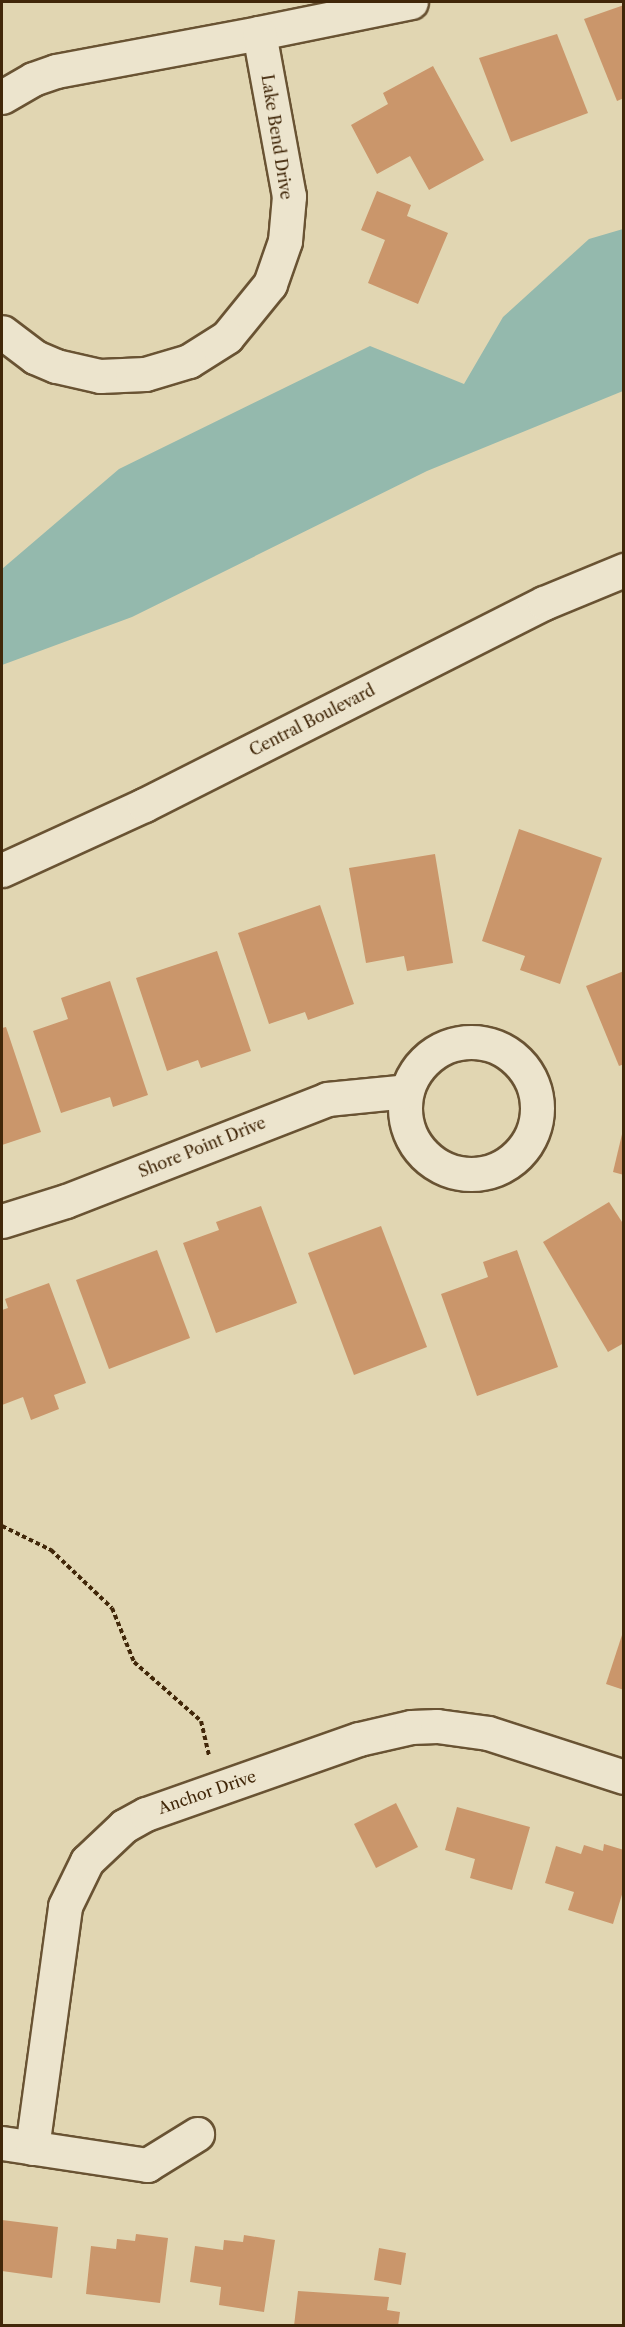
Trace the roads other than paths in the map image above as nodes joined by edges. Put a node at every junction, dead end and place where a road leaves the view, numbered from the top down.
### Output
1 (411, 2) edge
2 (260, 33) junction
3 (2, 97) edge
4 (2, 332) edge
5 (624, 570) edge
6 (2, 870) edge
7 (407, 1092) junction
8 (2, 1221) edge
9 (624, 1777) edge
10 (196, 2134) dead end
11 (17, 2145) edge

1 - 2 street
2 - 3 street
2 - 4 street, Lake Bend Drive
5 - 6 street, Central Boulevard
7 - 7 street
7 - 8 street, Shore Point Drive
9 - 11 street, Anchor Drive
10 - 11 street, Anchor Drive

